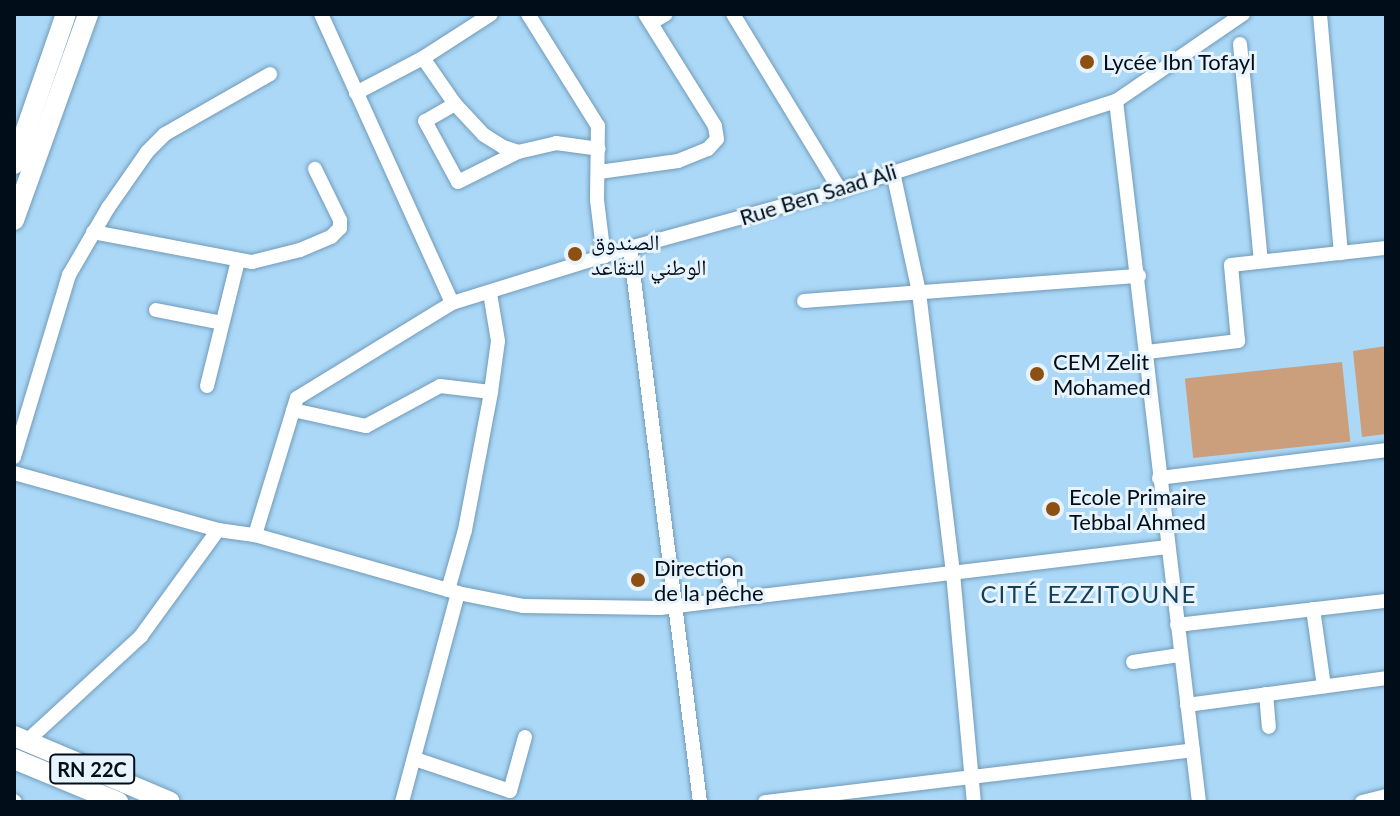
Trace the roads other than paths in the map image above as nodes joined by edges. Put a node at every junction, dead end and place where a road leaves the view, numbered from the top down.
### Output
1 (66, 14) edge
2 (88, 14) edge
3 (321, 14) edge
4 (491, 14) edge
5 (666, 14) edge
6 (733, 14) edge
7 (1243, 14) edge
8 (1320, 14) edge
9 (533, 16) edge
10 (648, 19) edge
11 (1240, 44) dead end
12 (423, 58) junction
13 (270, 74) dead end
14 (356, 93) junction
15 (1116, 101) junction
16 (455, 104) junction
17 (599, 149) junction
18 (518, 152) junction
19 (14, 164) edge
20 (315, 169) dead end
21 (599, 172) junction
22 (893, 172) junction
23 (840, 190) junction
24 (14, 220) edge
25 (93, 232) junction
26 (630, 248) junction
27 (1386, 248) edge
28 (1341, 253) junction
29 (604, 257) junction
30 (238, 261) junction
31 (1261, 261) junction
32 (1139, 276) junction
33 (919, 292) junction
34 (490, 293) junction
35 (804, 301) dead end
36 (452, 303) junction
37 (156, 310) dead end
38 (222, 323) junction
39 (1147, 352) junction
40 (207, 386) dead end
41 (491, 392) junction
42 (293, 410) junction
43 (1386, 450) edge
44 (14, 457) edge
45 (14, 473) edge
46 (1159, 478) junction
47 (218, 530) junction
48 (255, 535) junction
49 (1167, 547) junction
50 (728, 565) dead end
51 (953, 573) junction
52 (453, 592) junction
53 (732, 599) junction
54 (1386, 601) edge
55 (677, 605) junction
56 (1313, 609) junction
57 (1177, 625) junction
58 (1180, 655) junction
59 (1133, 662) dead end
60 (1386, 678) edge
61 (1324, 686) junction
62 (1266, 694) junction
63 (1187, 705) junction
64 (1269, 727) dead end
65 (525, 737) dead end
66 (20, 739) edge
67 (1193, 750) junction
68 (14, 759) edge
69 (415, 759) junction
70 (972, 777) junction
71 (1386, 796) edge
72 (118, 802) edge
73 (170, 802) edge
74 (402, 802) edge
75 (700, 802) edge
76 (765, 802) edge
77 (974, 802) edge
78 (1199, 802) edge
79 (1362, 802) edge

1 - 19 highway
2 - 24 highway
3 - 14 street
4 - 12 street
5 - 10 street
6 - 23 street
7 - 15 street, Rue Ben Saad Ali
8 - 28 street
9 - 17 street
10 - 21 street
11 - 31 street
12 - 14 street
12 - 16 street
13 - 25 street
14 - 36 street
15 - 22 street, Rue Ben Saad Ali
15 - 32 street
16 - 18 street
16 - 18 street
17 - 18 street
17 - 21 street
20 - 30 street
21 - 29 street
22 - 23 street, Rue Ben Saad Ali
22 - 33 street
23 - 26 street, Rue Ben Saad Ali
25 - 30 street
25 - 44 street
26 - 29 street, Rue Ben Saad Ali
26 - 55 street
27 - 28 street
28 - 31 street
29 - 34 street, Rue Ben Saad Ali
30 - 38 street
31 - 39 street
32 - 33 street
32 - 39 street
33 - 35 street
33 - 51 street
34 - 36 street, Rue Ben Saad Ali
34 - 41 street
36 - 42 street, Rue Ben Saad Ali
37 - 38 street
38 - 40 street
39 - 46 street
41 - 42 street
41 - 52 street
42 - 48 street, Rue Ben Saad Ali
43 - 46 street
45 - 47 street
46 - 49 street
47 - 48 street
47 - 66 street
48 - 52 street
49 - 51 street
49 - 57 street
50 - 53 street
51 - 53 street
51 - 70 street
52 - 55 street
52 - 69 street
53 - 55 street
54 - 56 street
55 - 75 street
56 - 57 street
56 - 61 street
57 - 58 street
58 - 59 street
58 - 63 street
60 - 61 street
61 - 62 street
62 - 63 street
62 - 64 street
63 - 67 street
65 - 69 street
66 - 73 highway, RN 22C
67 - 70 street
67 - 78 street
68 - 72 highway, RN 22C
69 - 74 street
70 - 76 street
70 - 77 street
71 - 79 street

